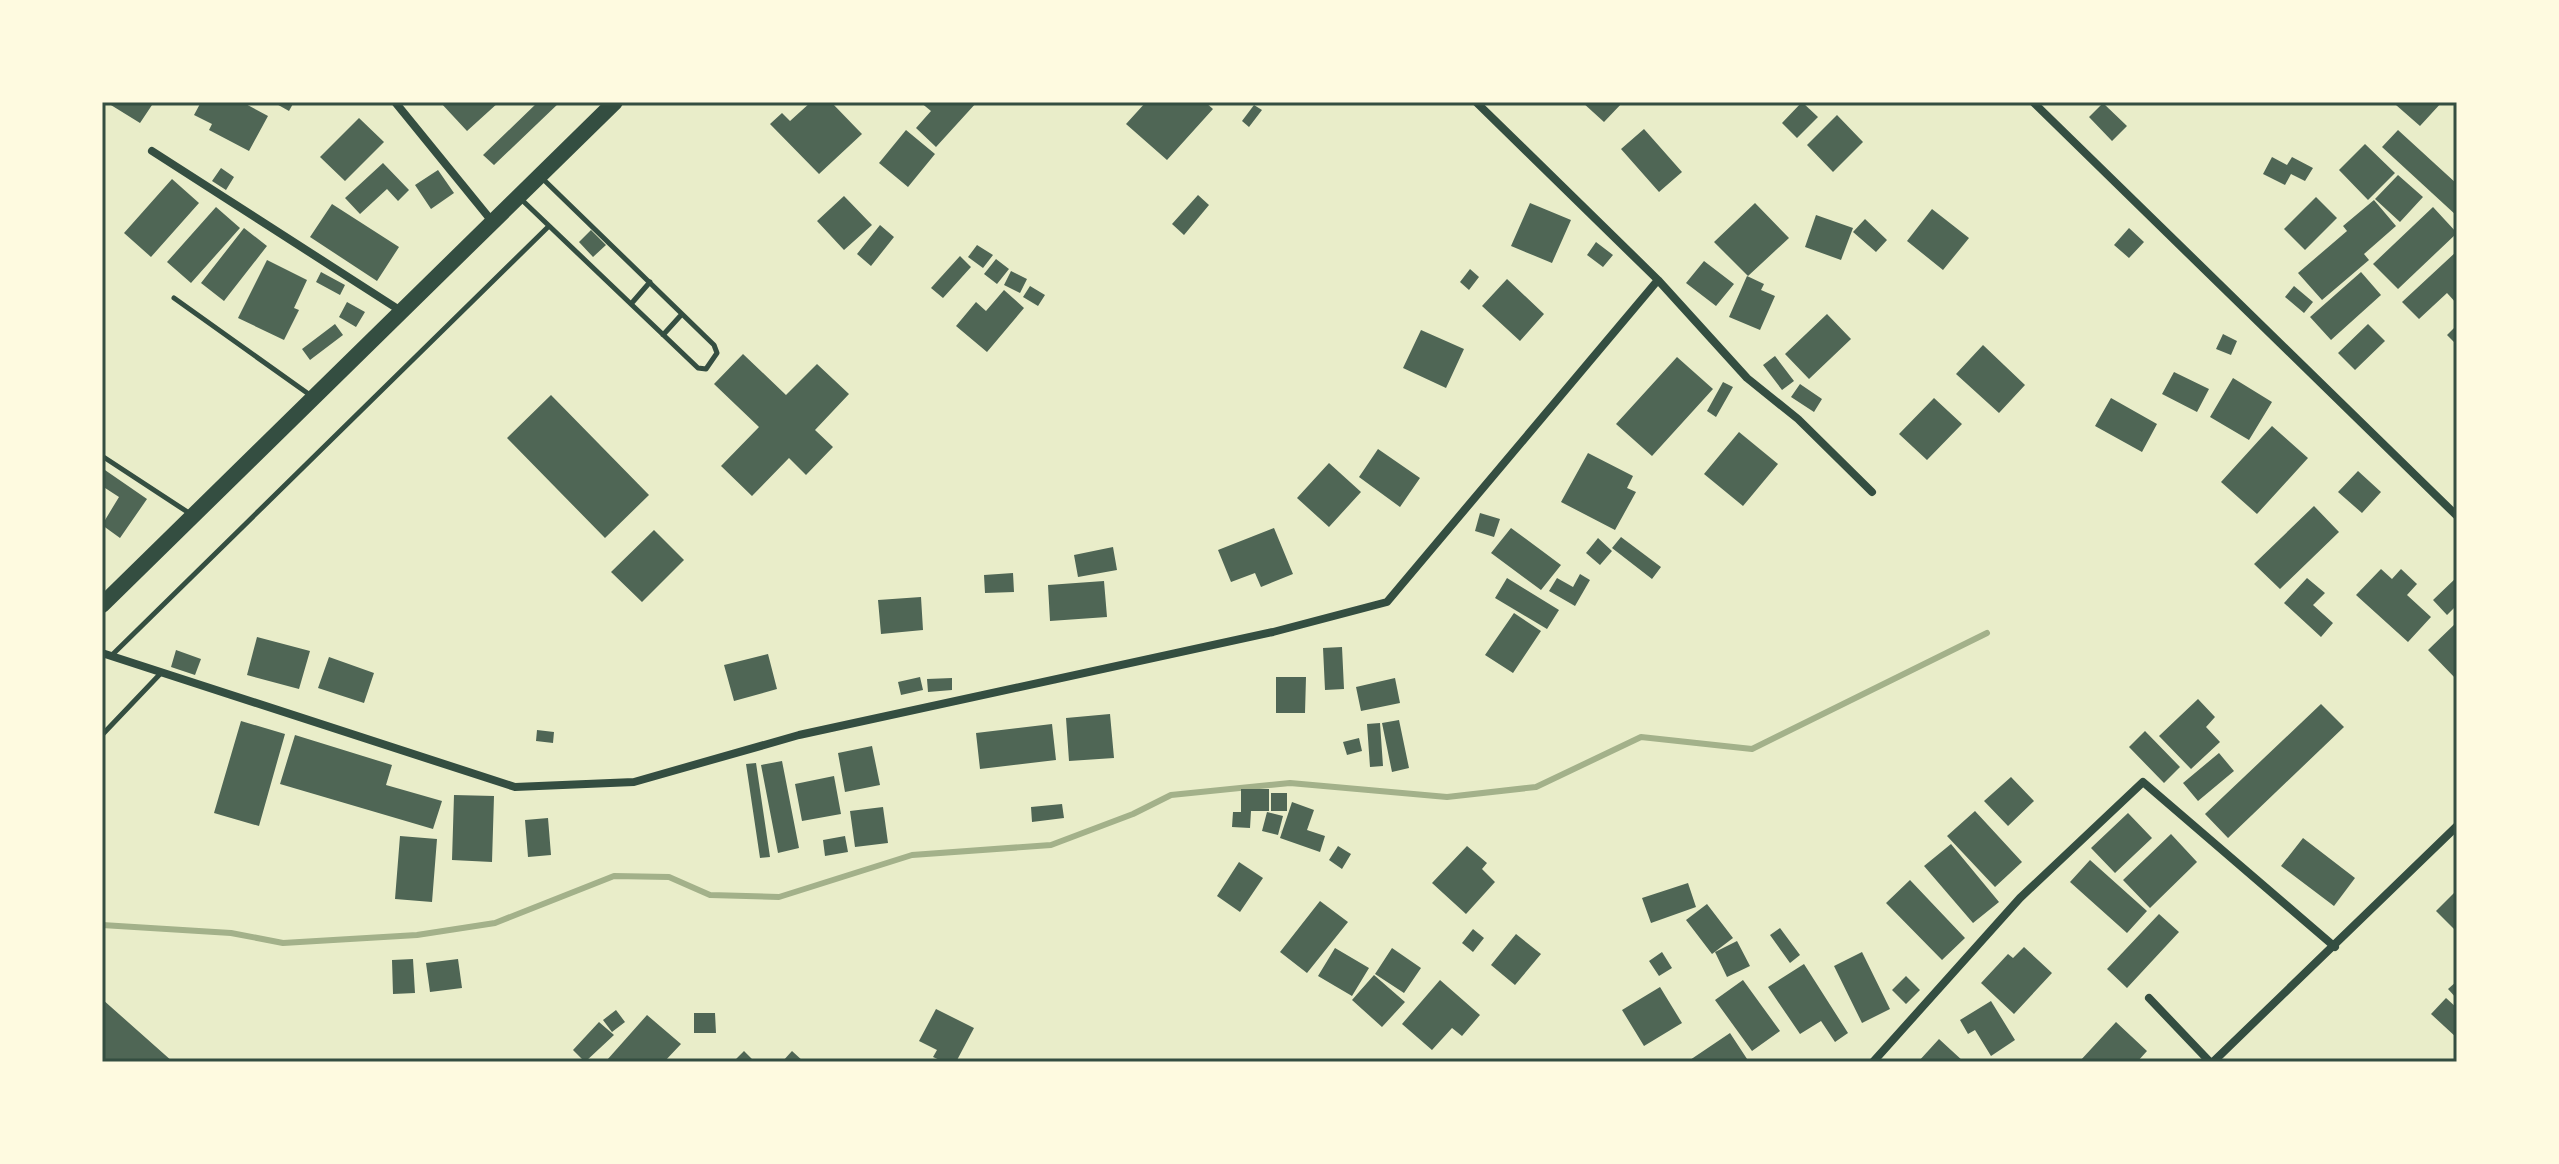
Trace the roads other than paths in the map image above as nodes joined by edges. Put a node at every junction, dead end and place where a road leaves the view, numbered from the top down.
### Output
1 (395, 102) edge
2 (615, 102) edge
3 (1476, 102) edge
4 (2033, 102) edge
5 (152, 151) dead end
6 (541, 177) junction
7 (519, 196) junction
8 (491, 220) junction
9 (549, 226) junction
10 (1658, 280) junction
11 (650, 282) junction
12 (174, 298) dead end
13 (631, 304) junction
14 (401, 312) junction
15 (682, 314) junction
16 (663, 335) junction
17 (315, 399) junction
18 (102, 456) edge
19 (1872, 492) dead end
20 (193, 516) junction
21 (2457, 516) edge
22 (102, 605) edge
23 (106, 654) edge
24 (162, 672) junction
25 (102, 735) edge
26 (2457, 826) edge
27 (2335, 947) junction
28 (2149, 998) dead end
29 (1873, 1062) edge
30 (2212, 1062) edge

1 - 8 street
2 - 6 main road
3 - 10 street
4 - 21 street
5 - 14 street
6 - 7 main road
6 - 11 lane
7 - 8 main road
7 - 9 lane
8 - 14 main road
9 - 13 lane
9 - 23 lane
10 - 19 street
10 - 24 street
11 - 13 lane
11 - 15 lane
12 - 17 lane
13 - 16 lane
14 - 17 main road
15 - 16 lane
15 - 16 lane
17 - 20 main road
18 - 20 lane
20 - 22 main road
23 - 24 street
24 - 25 lane
26 - 27 street
27 - 29 street
27 - 30 street
28 - 30 street

